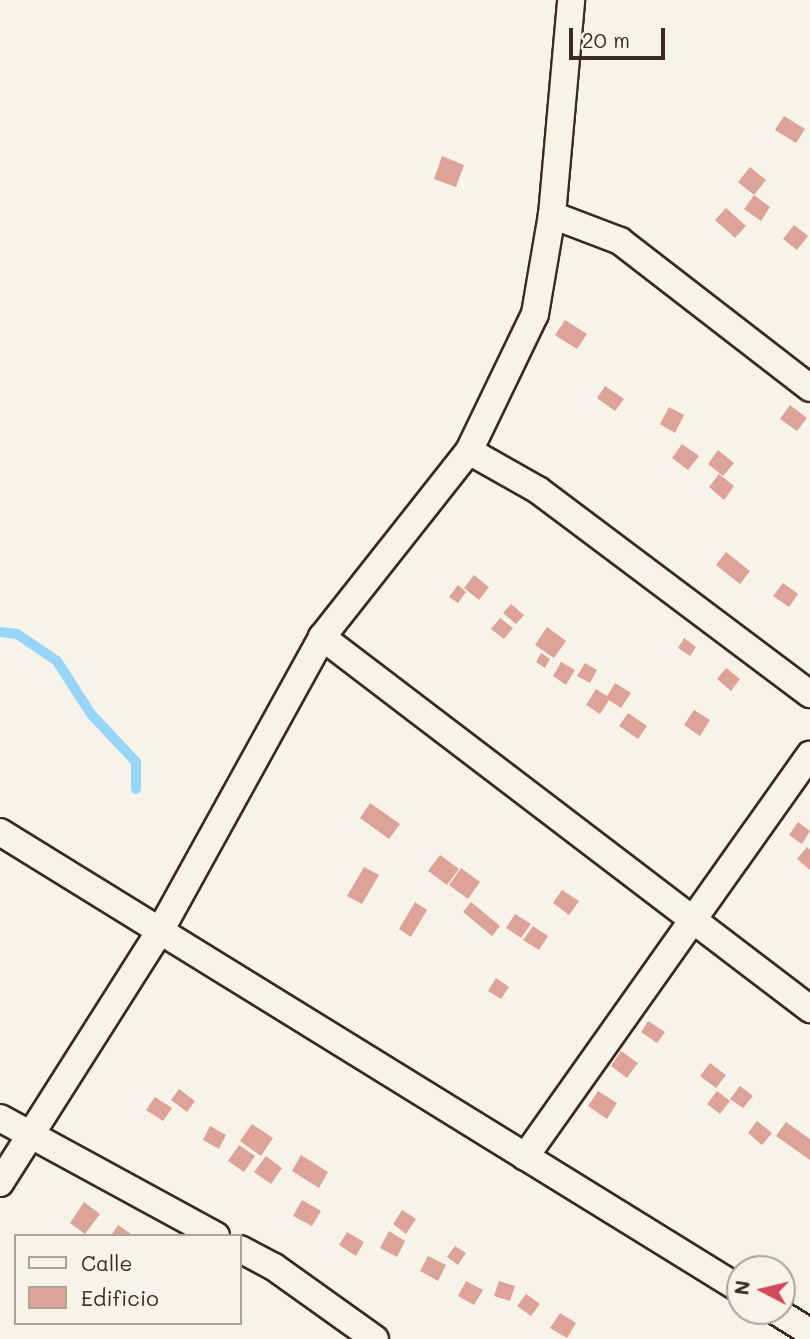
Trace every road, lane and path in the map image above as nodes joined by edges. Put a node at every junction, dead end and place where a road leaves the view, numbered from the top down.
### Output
1 (572, 0) edge
2 (552, 215) junction
3 (810, 388) edge
4 (469, 451) junction
5 (322, 637) junction
6 (810, 694) edge
7 (810, 755) edge
8 (0, 832) edge
9 (691, 919) junction
10 (160, 931) junction
11 (810, 1009) edge
12 (0, 1118) edge
13 (27, 1135) junction
14 (524, 1157) junction
15 (0, 1183) edge
16 (212, 1234) edge
17 (242, 1250) edge
18 (726, 1280) edge
19 (375, 1339) edge

1 - 2 street
2 - 3 street
2 - 4 street
4 - 5 street
4 - 6 street
5 - 9 street
5 - 10 street
7 - 9 street
8 - 10 street
9 - 11 street
9 - 14 street
10 - 13 street
10 - 14 street
12 - 13 street
13 - 15 street
13 - 16 street
14 - 18 street
17 - 19 street

